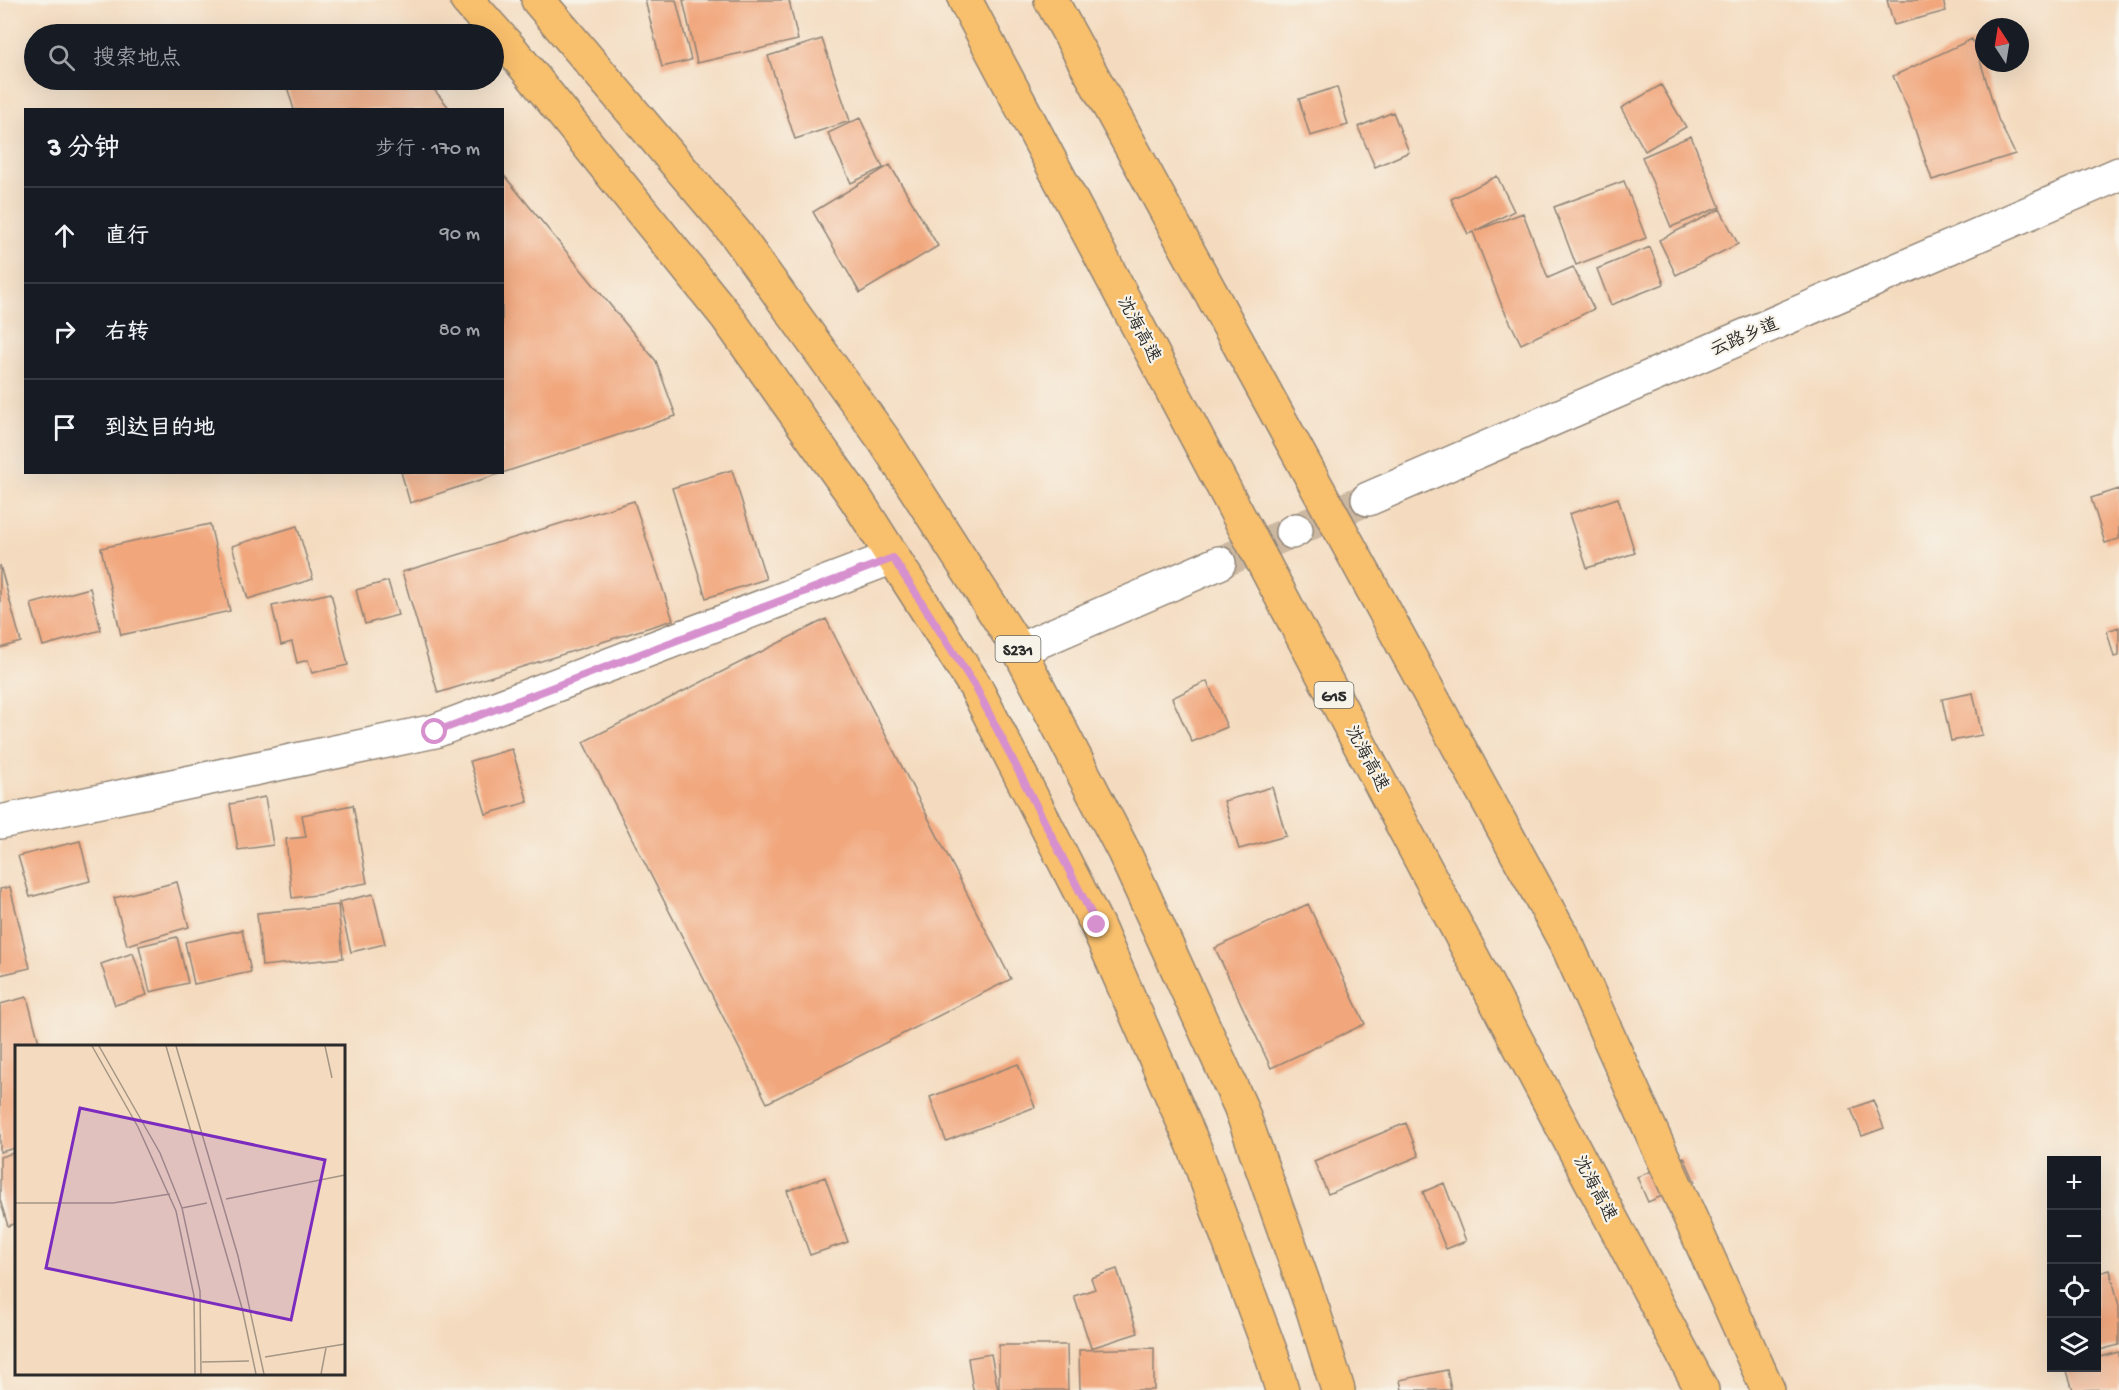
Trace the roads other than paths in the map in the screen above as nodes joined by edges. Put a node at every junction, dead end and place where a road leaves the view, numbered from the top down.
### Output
1 (467, 0) edge
2 (538, 0) edge
3 (965, 0) edge
4 (1051, 0) edge
5 (488, 24) edge
6 (504, 42) edge
7 (2119, 174) edge
8 (1368, 499) tunnel mouth
9 (893, 558) junction
10 (1219, 563) tunnel mouth
11 (1019, 650) junction
12 (0, 822) edge
13 (1282, 1390) edge
14 (1338, 1390) edge
15 (1702, 1390) edge
16 (1768, 1390) edge

1 - 5 main road
2 - 11 main road, S231
3 - 15 main road, 沈海高速 / G15
4 - 16 main road
6 - 9 main road
7 - 8 street, 云路乡道
9 - 12 street
9 - 13 main road
10 - 11 street
11 - 14 main road, S231

